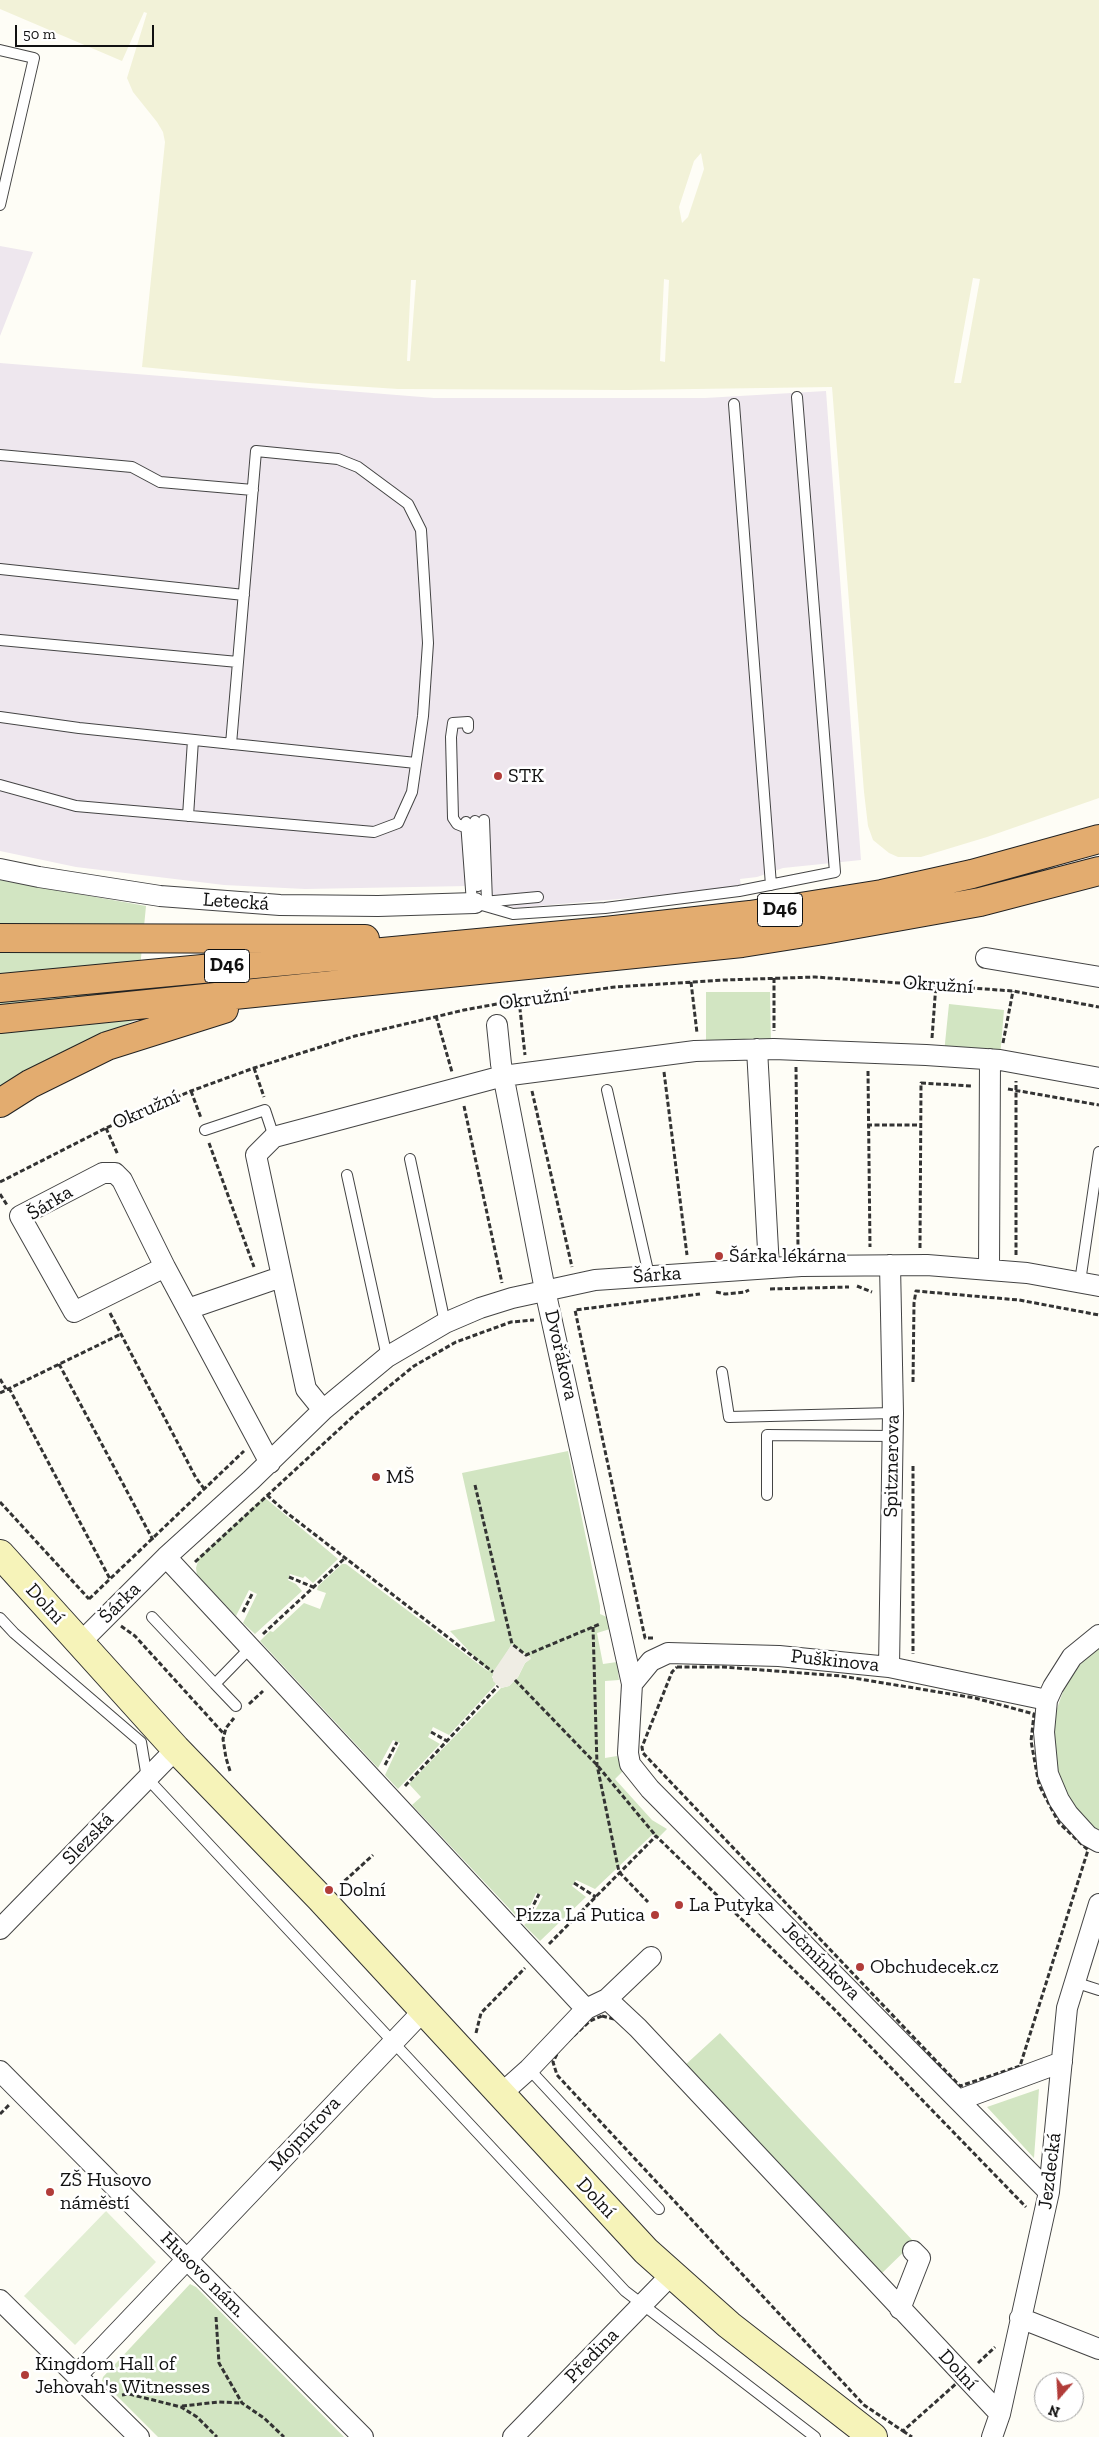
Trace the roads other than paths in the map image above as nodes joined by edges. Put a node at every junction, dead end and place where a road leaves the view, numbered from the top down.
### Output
1 (0, 50) edge
2 (0, 205) edge
3 (797, 397) dead end
4 (734, 404) dead end
5 (0, 455) edge
6 (253, 490) junction
7 (0, 569) edge
8 (244, 595) junction
9 (0, 640) edge
10 (238, 662) junction
11 (0, 717) edge
12 (462, 727) dead end
13 (193, 740) junction
14 (231, 744) junction
15 (416, 762) junction
16 (0, 785) edge
17 (188, 816) junction
18 (473, 823) junction
19 (1099, 839) edge
20 (0, 869) edge
21 (1099, 871) edge
22 (771, 885) junction
23 (538, 897) dead end
24 (478, 902) junction
25 (0, 938) edge
26 (454, 945) junction
27 (986, 958) dead end
28 (1099, 977) edge
29 (0, 988) edge
30 (315, 988) junction
31 (0, 1018) edge
32 (497, 1025) dead end
33 (766, 1049) junction
34 (1002, 1061) junction
35 (503, 1076) junction
36 (1099, 1078) edge
37 (607, 1090) dead end
38 (0, 1103) edge
39 (205, 1130) road end
40 (274, 1137) junction
41 (1099, 1152) edge
42 (410, 1159) dead end
43 (347, 1175) dead end
44 (890, 1265) junction
45 (165, 1267) junction
46 (769, 1268) junction
47 (989, 1269) junction
48 (649, 1275) junction
49 (281, 1277) junction
50 (1090, 1284) edge
51 (545, 1290) junction
52 (188, 1309) junction
53 (445, 1323) junction
54 (388, 1357) junction
55 (722, 1372) dead end
56 (323, 1410) junction
57 (893, 1413) junction
58 (893, 1436) junction
59 (270, 1463) junction
60 (767, 1495) dead end
61 (0, 1554) edge
62 (166, 1558) junction
63 (152, 1617) dead end
64 (0, 1618) edge
65 (1099, 1635) edge
66 (80, 1642) junction
67 (250, 1647) junction
68 (889, 1667) junction
69 (215, 1684) junction
70 (632, 1684) junction
71 (1047, 1700) junction
72 (239, 1708) road end
73 (176, 1749) junction
74 (147, 1778) junction
75 (1099, 1842) edge
76 (1099, 1904) edge
77 (0, 1929) edge
78 (651, 1957) dead end
79 (1074, 1982) junction
80 (1099, 1990) edge
81 (597, 2008) junction
82 (424, 2010) junction
83 (392, 2042) junction
84 (1062, 2062) junction
85 (530, 2069) junction
86 (0, 2071) edge
87 (501, 2094) junction
88 (959, 2100) junction
89 (1049, 2192) junction
90 (658, 2209) dead end
91 (912, 2251) dead end
92 (188, 2259) junction
93 (670, 2275) junction
94 (0, 2300) edge
95 (643, 2305) junction
96 (900, 2309) junction
97 (1020, 2318) junction
98 (1099, 2350) edge
99 (78, 2374) junction
100 (1000, 2414) junction
101 (139, 2437) edge
102 (363, 2437) edge
103 (513, 2437) edge
104 (815, 2437) edge
105 (873, 2437) edge
106 (992, 2437) edge

1 - 2 lane
3 - 22 lane
4 - 22 lane
5 - 6 lane
6 - 8 lane
6 - 15 lane
7 - 8 lane
8 - 10 lane
9 - 10 lane
10 - 14 lane
11 - 13 lane
12 - 18 lane
13 - 14 lane
13 - 17 lane
14 - 15 lane
15 - 17 lane
16 - 17 lane
18 - 24 lane
18 - 24 lane
19 - 26 highway, D46
20 - 24 street, Letecká
21 - 30 highway, D46
22 - 24 lane
23 - 24 lane
25 - 26 highway
26 - 29 highway, D46
27 - 28 street, Okružní
30 - 31 highway, D46
30 - 38 highway
32 - 35 street, Dvořákova
33 - 34 street
33 - 35 street
33 - 46 street
34 - 36 street
34 - 47 street
35 - 40 street
35 - 51 street, Dvořákova
37 - 48 lane
39 - 40 lane
40 - 49 street
41 - 50 lane
42 - 53 lane
43 - 54 lane
44 - 46 street, Šárka
44 - 47 street, Šárka
44 - 57 street, Spitznerova
45 - 45 street, Šárka
45 - 52 street
46 - 48 street, Šárka
47 - 50 street, Šárka
48 - 51 street, Šárka
49 - 52 street
49 - 56 street
51 - 53 street, Šárka
51 - 70 street, Dvořákova
52 - 59 street
53 - 54 street, Šárka
54 - 56 street, Šárka
55 - 57 lane
56 - 59 street, Šárka
57 - 58 street, Spitznerova
58 - 60 lane
58 - 68 street, Spitznerova
59 - 62 street, Šárka
61 - 66 main road, Dolní
62 - 66 street, Šárka
62 - 67 street, Dolní
63 - 69 lane
64 - 74 lane
65 - 71 street
66 - 73 main road, Dolní
67 - 69 lane
67 - 81 street, Dolní
68 - 70 street, Puškinova
68 - 71 street, Puškinova
69 - 72 lane
70 - 88 street, Ječmínkova
71 - 75 street
73 - 74 street, Slezská
73 - 82 main road, Dolní
74 - 77 street, Slezská
74 - 83 lane
76 - 79 street, Jezdecká
78 - 81 street
79 - 80 lane
79 - 84 street, Jezdecká
81 - 85 street
81 - 96 street, Dolní
82 - 83 street, Mojmírova
82 - 87 main road, Dolní
83 - 92 street, Mojmírova
83 - 95 lane
84 - 88 street
84 - 89 street, Jezdecká
85 - 87 street
85 - 90 lane
86 - 92 street, Husovo nám.
87 - 93 main road, Dolní
88 - 89 street, Ječmínkova
89 - 97 street, Jezdecká
91 - 96 street
92 - 99 street, Mojmírova
92 - 102 street, Husovo nám.
93 - 95 street, Předina
93 - 105 main road, Dolní
94 - 99 street
95 - 103 street, Předina
95 - 104 lane
96 - 100 street, Dolní
97 - 98 street
97 - 100 street, Jezdecká
99 - 101 street
100 - 106 street, Jezdecká

